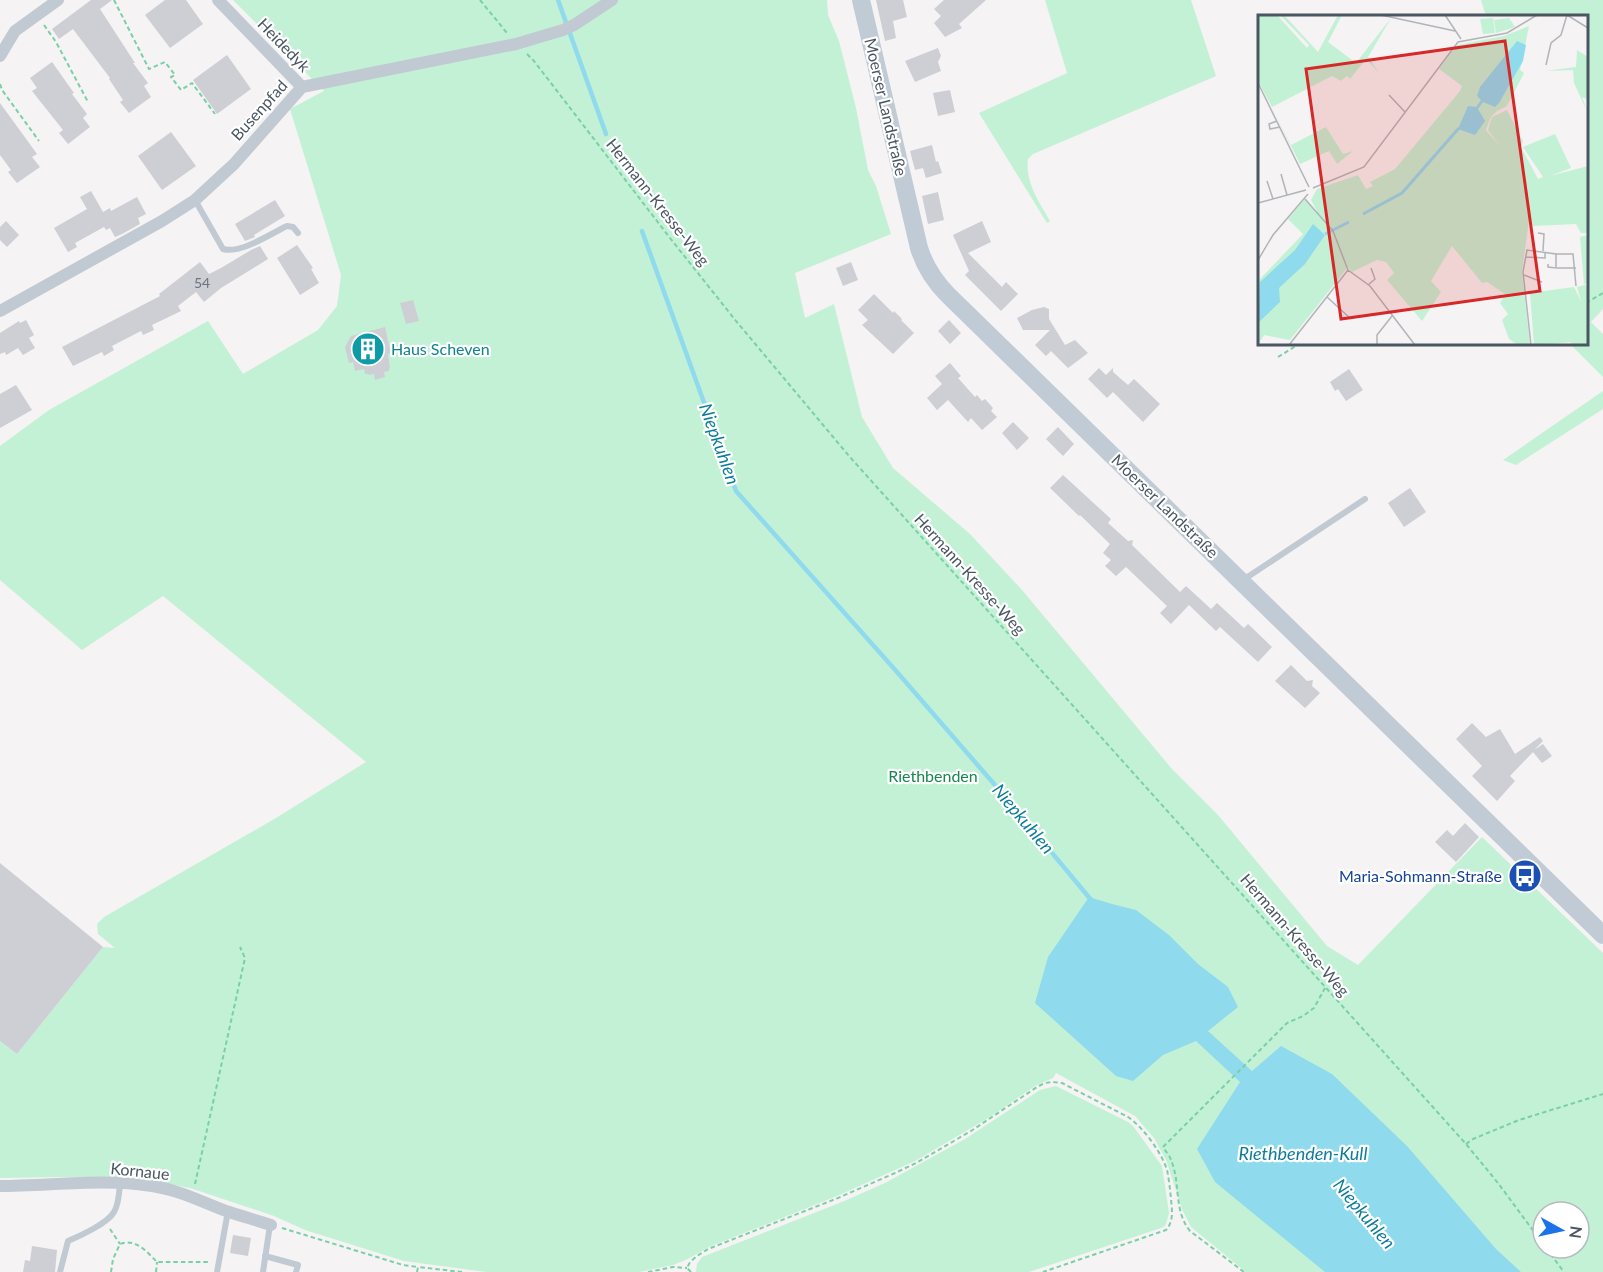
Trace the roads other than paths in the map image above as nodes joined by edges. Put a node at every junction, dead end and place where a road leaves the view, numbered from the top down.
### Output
1 (58, 0) edge
2 (218, 0) edge
3 (612, 0) edge
4 (861, 0) edge
5 (0, 56) edge
6 (302, 87) junction
7 (195, 200) junction
8 (298, 233) dead end
9 (0, 311) edge
10 (1365, 499) dead end
11 (1241, 581) junction
12 (1603, 935) edge
13 (120, 1183) junction
14 (0, 1186) edge
15 (228, 1211) junction
16 (271, 1225) joint
17 (265, 1256) junction
18 (60, 1272) edge
19 (217, 1272) edge
20 (263, 1272) edge
21 (296, 1272) edge

1 - 5 street
2 - 6 street, Heidedyk
3 - 6 street, Busenpfad
4 - 11 main road, Moerser Landstraße
6 - 7 street, Busenpfad
7 - 8 lane
7 - 9 street, Busenpfad
10 - 11 lane
11 - 12 main road, Moerser Landstraße
13 - 14 street, Kornaue
13 - 15 street, Kornaue
13 - 18 lane
15 - 16 street, Kornaue
15 - 19 lane
16 - 17 lane
17 - 20 lane
17 - 21 lane

